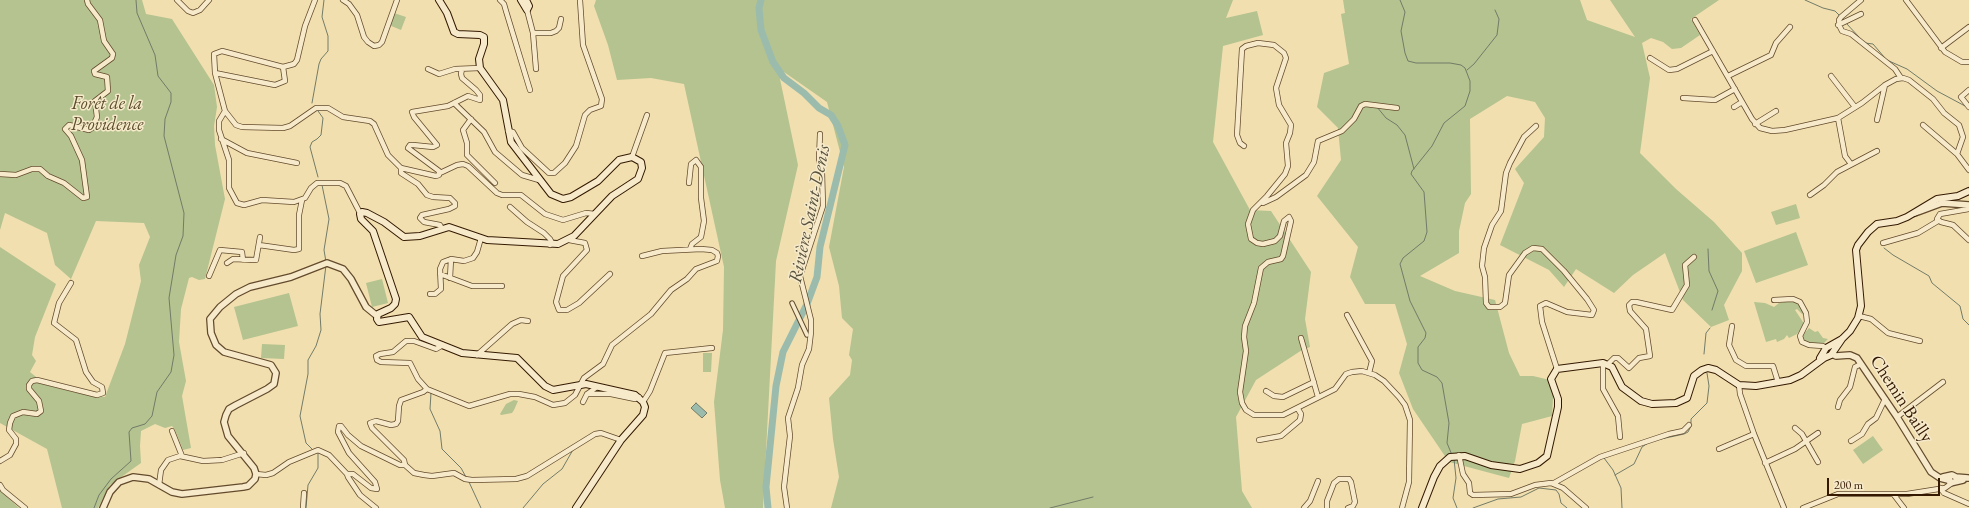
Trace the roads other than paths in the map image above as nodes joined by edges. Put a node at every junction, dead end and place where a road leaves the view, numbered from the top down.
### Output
1 (87, 0) edge
2 (177, 0) edge
3 (209, 0) edge
4 (315, 0) edge
5 (343, 0) edge
6 (397, 0) edge
7 (439, 0) edge
8 (500, 0) edge
9 (521, 0) edge
10 (526, 0) edge
11 (580, 0) edge
12 (1861, 0) edge
13 (1906, 0) edge
14 (527, 10) junction
15 (1861, 14) dead end
16 (561, 19) dead end
17 (1695, 20) dead end
18 (1842, 22) junction
19 (1790, 27) dead end
20 (1969, 27) edge
21 (533, 33) junction
22 (1941, 48) junction
23 (1713, 51) junction
24 (1650, 58) dead end
25 (1969, 62) edge
26 (283, 67) junction
27 (480, 68) junction
28 (428, 69) dead end
29 (462, 69) junction
30 (536, 69) dead end
31 (215, 73) junction
32 (1728, 76) junction
33 (1831, 76) dead end
34 (1901, 78) junction
35 (1885, 85) junction
36 (1735, 89) junction
37 (530, 90) dead end
38 (1969, 90) edge
39 (1683, 98) dead end
40 (1742, 102) junction
41 (454, 103) junction
42 (1734, 106) dead end
43 (1855, 107) junction
44 (1969, 107) edge
45 (1397, 108) dead end
46 (225, 111) junction
47 (1776, 111) dead end
48 (647, 115) dead end
49 (1838, 118) junction
50 (471, 119) junction
51 (1877, 120) dead end
52 (1755, 124) junction
53 (1924, 125) dead end
54 (1536, 126) dead end
55 (508, 131) junction
56 (820, 134) dead end
57 (221, 139) junction
58 (1244, 146) dead end
59 (1877, 151) dead end
60 (1957, 154) junction
61 (632, 157) junction
62 (297, 163) dead end
63 (1851, 164) junction
64 (401, 168) junction
65 (1969, 170) edge
66 (440, 173) junction
67 (0, 174) edge
68 (539, 180) junction
69 (495, 183) dead end
70 (689, 183) dead end
71 (1969, 191) edge
72 (1810, 195) dead end
73 (302, 200) junction
74 (1260, 204) junction
75 (1969, 205) edge
76 (510, 207) dead end
77 (1969, 209) edge
78 (360, 213) junction
79 (1915, 213) junction
80 (595, 214) junction
81 (1938, 221) junction
82 (442, 229) junction
83 (260, 237) dead end
84 (481, 238) junction
85 (569, 240) junction
86 (1969, 240) edge
87 (1883, 243) dead end
88 (259, 245) junction
89 (550, 245) junction
90 (690, 249) junction
91 (642, 256) dead end
92 (1694, 256) dead end
93 (451, 259) junction
94 (243, 260) junction
95 (227, 263) dead end
96 (440, 274) junction
97 (610, 274) dead end
98 (209, 276) dead end
99 (450, 278) junction
100 (71, 283) dead end
101 (502, 286) dead end
102 (430, 294) dead end
103 (1774, 300) dead end
104 (792, 303) dead end
105 (1347, 315) dead end
106 (377, 316) junction
107 (1859, 316) junction
108 (528, 321) dead end
109 (1732, 326) dead end
110 (807, 335) dead end
111 (1301, 338) dead end
112 (1920, 341) dead end
113 (443, 345) junction
114 (712, 348) dead end
115 (1829, 351) junction
116 (477, 355) junction
117 (1606, 364) junction
118 (1861, 364) junction
119 (1557, 369) junction
120 (1369, 373) junction
121 (1314, 382) junction
122 (1778, 382) junction
123 (1943, 382) dead end
124 (581, 384) junction
125 (1739, 385) junction
126 (597, 386) junction
127 (427, 389) junction
128 (1266, 391) dead end
129 (587, 394) junction
130 (1318, 397) junction
131 (1885, 399) junction
132 (641, 400) junction
133 (583, 402) dead end
134 (1838, 407) dead end
135 (1298, 409) junction
136 (1897, 417) junction
137 (1689, 425) dead end
138 (1795, 428) dead end
139 (172, 431) dead end
140 (1818, 433) dead end
141 (1754, 434) junction
142 (1620, 437) dead end
143 (621, 440) junction
144 (1259, 440) dead end
145 (1806, 441) junction
146 (1851, 441) dead end
147 (1719, 449) dead end
148 (244, 453) junction
149 (182, 456) junction
150 (1455, 456) junction
151 (0, 461) edge
152 (1818, 462) dead end
153 (1765, 463) junction
154 (404, 466) junction
155 (256, 474) junction
156 (347, 474) junction
157 (1968, 478) edge
158 (1952, 480) junction
159 (1318, 482) dead end
160 (159, 484) junction
161 (1554, 484) junction
162 (0, 485) edge
163 (1940, 488) junction
164 (304, 493) dead end
165 (1894, 495) junction
166 (1966, 505) edge
167 (25, 508) edge
168 (103, 508) edge
169 (303, 508) edge
170 (376, 508) edge
171 (576, 508) edge
172 (787, 508) edge
173 (1304, 508) edge
174 (1327, 508) edge
175 (1348, 508) edge
176 (1402, 508) edge
177 (1422, 508) edge
178 (1586, 508) edge
179 (1784, 508) edge
180 (1803, 508) edge
181 (1904, 508) edge

1 - 67 street
2 - 3 street
4 - 26 street
5 - 6 street
7 - 27 main road
8 - 37 street
9 - 14 main road
10 - 14 main road
11 - 55 street
12 - 18 street
13 - 22 street
14 - 21 street
15 - 18 street
16 - 21 street
17 - 23 street
18 - 34 street
19 - 32 street
20 - 22 street
21 - 30 street
22 - 25 street
23 - 24 street
23 - 32 street
26 - 31 street
26 - 31 street
27 - 29 street
27 - 55 main road
28 - 29 street
29 - 41 street
31 - 46 street
32 - 36 street
33 - 43 street
34 - 35 street
34 - 60 street
35 - 43 street
35 - 51 street
36 - 39 street
36 - 40 street
38 - 44 street
40 - 42 street
40 - 52 street
41 - 50 street
41 - 66 street
43 - 49 street
45 - 74 street
46 - 57 street
46 - 64 street
47 - 52 street
48 - 61 street
49 - 52 street
49 - 63 street
50 - 68 street
50 - 69 street
53 - 60 street
54 - 119 street
55 - 68 main road
56 - 172 street
57 - 62 street
57 - 73 street
58 - 74 street
59 - 63 street
60 - 65 street
61 - 68 main road
61 - 80 main road
63 - 72 street
64 - 66 street
64 - 82 street
66 - 80 street
70 - 90 street
71 - 79 main road
73 - 78 street
73 - 88 street
74 - 135 street
75 - 79 street
76 - 89 street
77 - 81 street
78 - 82 main road
78 - 106 main road
79 - 107 main road
80 - 85 main road
81 - 86 street
81 - 87 street
82 - 84 main road
83 - 88 street
84 - 89 main road
84 - 93 street
85 - 89 main road
85 - 97 street
88 - 94 street
90 - 91 street
90 - 124 street
92 - 117 street
93 - 96 street
93 - 99 street
94 - 95 street
94 - 98 street
96 - 99 street
96 - 102 street
99 - 101 street
100 - 151 street
103 - 115 street
104 - 110 street
105 - 120 street
106 - 113 main road
106 - 148 street
107 - 112 street
107 - 115 main road
108 - 116 street
109 - 122 street
111 - 121 street
113 - 116 main road
113 - 127 street
114 - 132 street
115 - 118 street, Chemin Bailly
115 - 122 main road
116 - 124 main road
117 - 119 main road
117 - 125 main road
117 - 142 street
118 - 131 street, Chemin Bailly
118 - 134 street
119 - 150 main road
120 - 130 street
120 - 176 street
121 - 128 street
121 - 130 street
122 - 125 main road
123 - 136 street
124 - 126 main road
124 - 127 street
125 - 141 street
126 - 129 street
126 - 132 main road
127 - 154 street
129 - 132 street
129 - 133 street
130 - 135 street
131 - 136 street, Chemin Bailly
131 - 146 street
132 - 143 main road
135 - 144 street
136 - 158 street, Chemin Bailly
137 - 161 street
138 - 145 street
139 - 149 street
140 - 145 street
141 - 147 street
141 - 153 street
143 - 154 street
143 - 171 main road
145 - 152 street
145 - 153 street
148 - 149 street
148 - 155 street
149 - 160 street
150 - 161 street
150 - 177 main road
153 - 179 street
154 - 156 street
155 - 156 street
155 - 160 street
156 - 170 street
157 - 158 street, Chemin Bailly
158 - 163 street
159 - 173 street
160 - 168 street
161 - 178 street
162 - 167 street
163 - 165 street
163 - 166 street
164 - 169 street
165 - 180 street
165 - 181 street
174 - 175 street

